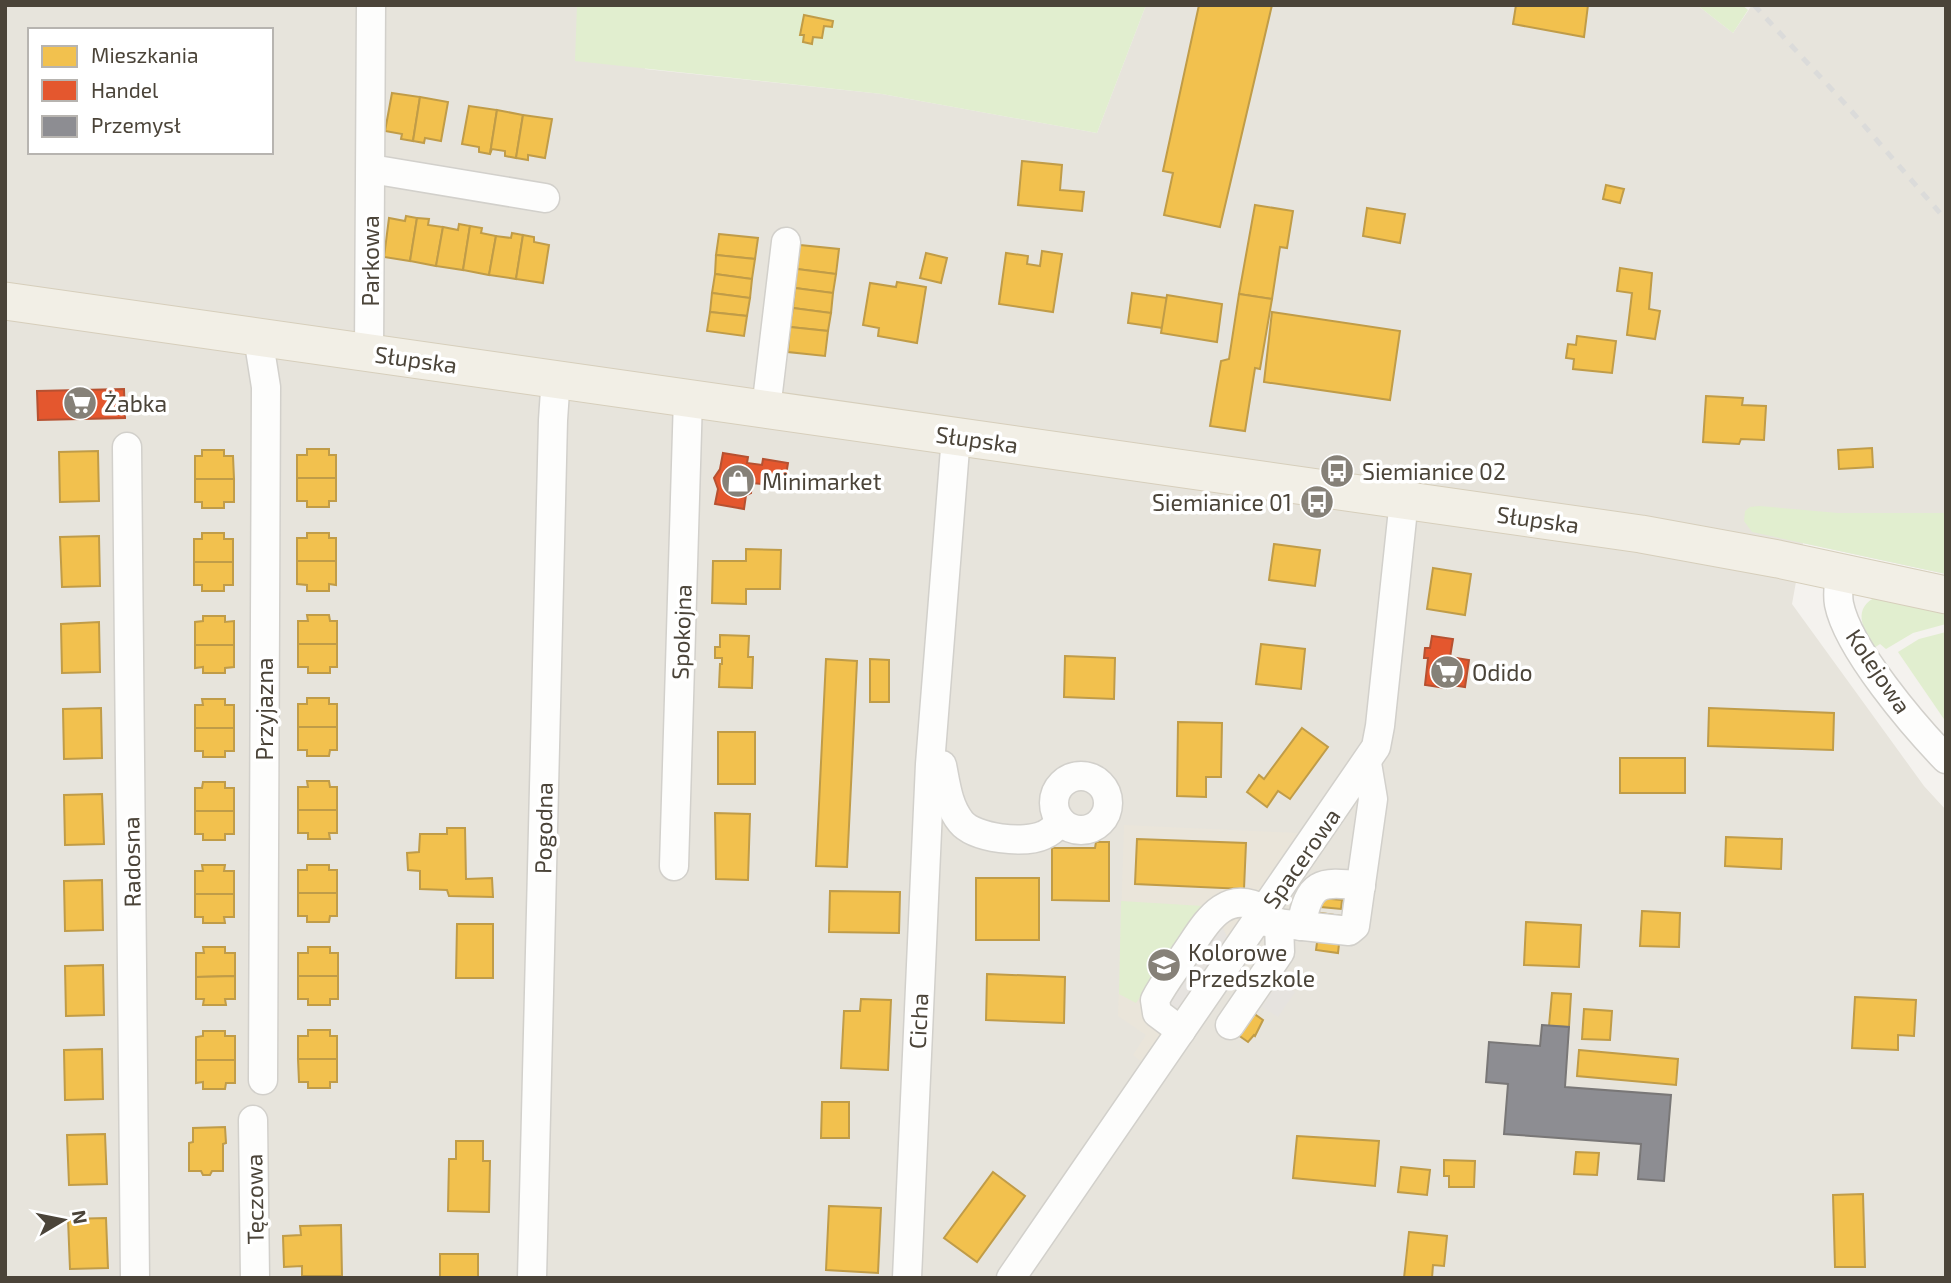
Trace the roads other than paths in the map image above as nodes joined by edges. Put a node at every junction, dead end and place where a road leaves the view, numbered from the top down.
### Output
1 (371, 5) edge
2 (370, 169) junction
3 (545, 198) dead end
4 (786, 242) dead end
5 (5, 301) edge
6 (258, 337) junction
7 (369, 352) junction
8 (558, 379) junction
9 (688, 398) junction
10 (766, 409) junction
11 (956, 436) junction
12 (127, 447) dead end
13 (1404, 500) junction
14 (1840, 572) junction
15 (1946, 595) edge
16 (1946, 759) edge
17 (1367, 762) junction
18 (930, 764) junction
19 (1061, 822) dead end
20 (674, 866) dead end
21 (1361, 886) junction
22 (1276, 920) junction
23 (1230, 1025) dead end
24 (1181, 1031) junction
25 (262, 1080) dead end
26 (253, 1120) dead end
27 (135, 1278) edge
28 (254, 1278) edge
29 (532, 1278) edge
30 (906, 1278) edge
31 (1011, 1278) edge

1 - 2 street, Parkowa
2 - 3 street
2 - 7 street, Parkowa
4 - 10 street
5 - 6 main road, Słupska
6 - 7 main road, Słupska
6 - 25 street, Przyjazna
7 - 8 main road, Słupska
8 - 9 main road, Słupska
8 - 29 street, Pogodna
9 - 10 main road, Słupska
9 - 20 street, Spokojna
10 - 11 main road, Słupska
11 - 13 main road, Słupska
11 - 18 street, Cicha
12 - 27 street, Radosna
13 - 14 main road, Słupska
13 - 17 street, Spacerowa
14 - 15 main road, Słupska
14 - 16 street, Kolejowa
17 - 21 street
17 - 22 street, Spacerowa
18 - 19 street
18 - 30 street, Cicha
21 - 22 street
21 - 22 street
22 - 23 street
22 - 24 street, Spacerowa
22 - 24 street
24 - 31 street, Spacerowa
26 - 28 street, Tęczowa

